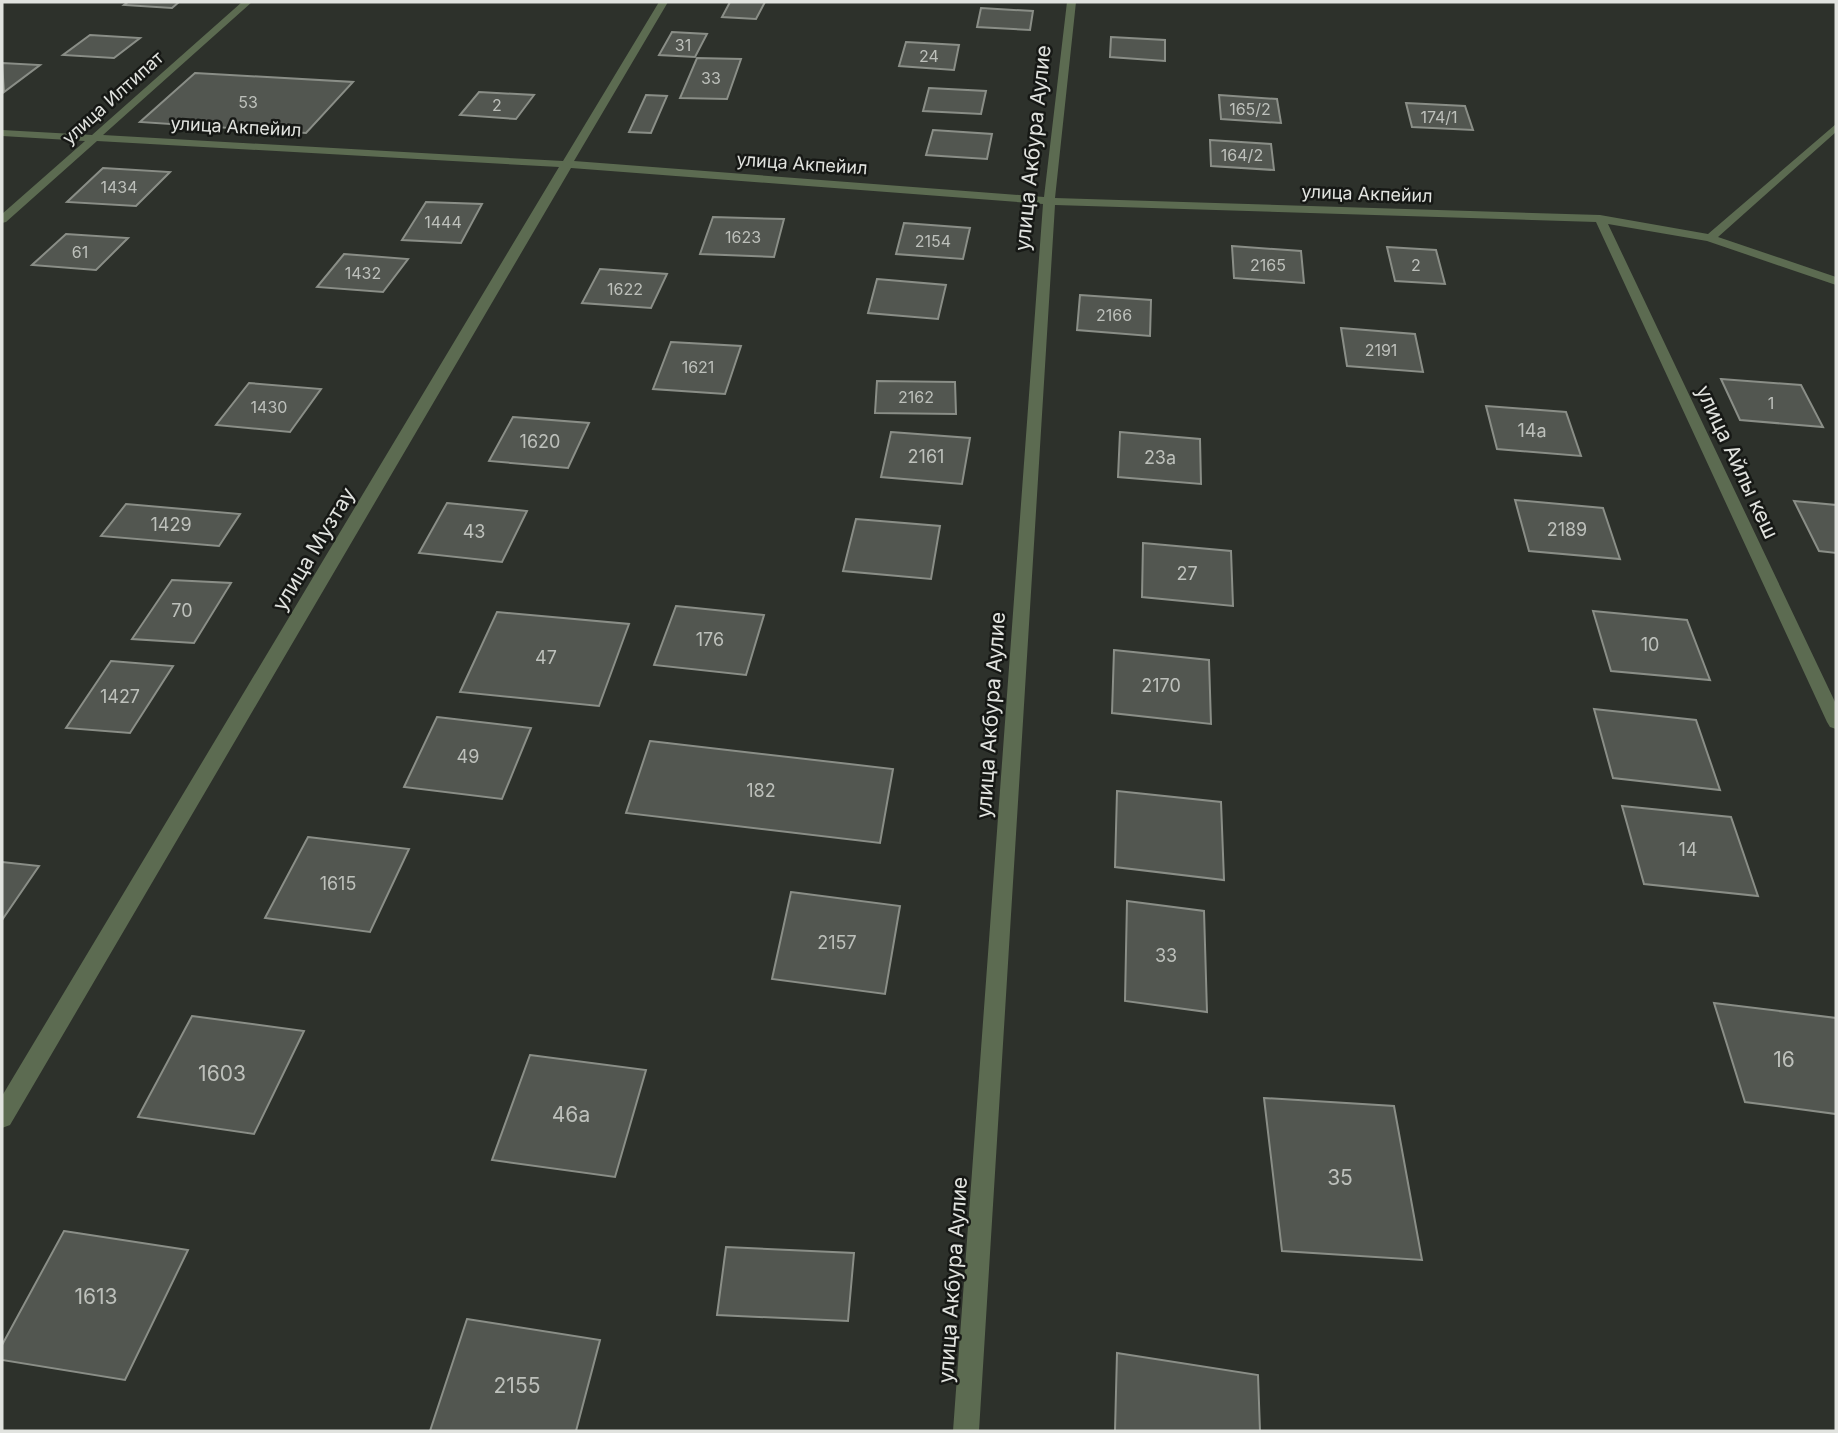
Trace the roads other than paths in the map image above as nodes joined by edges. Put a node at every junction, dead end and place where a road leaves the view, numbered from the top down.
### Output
1 (247, 2) edge
2 (663, 2) edge
3 (1071, 2) edge
4 (1836, 127) edge
5 (2, 133) edge
6 (96, 136) junction
7 (566, 164) junction
8 (1049, 201) junction
9 (1600, 219) junction
10 (2, 220) edge
11 (1710, 238) junction
12 (1836, 281) edge
13 (1836, 722) edge
14 (2, 1117) edge
15 (965, 1431) edge

1 - 6 street, улица Илтипат
2 - 7 street, улица Музтау
3 - 8 street, улица Акбура Аулие
4 - 11 street
5 - 6 street, улица Акпейил
6 - 7 street, улица Акпейил
6 - 10 street, улица Илтипат
7 - 8 street, улица Акпейил
7 - 14 street, улица Музтау
8 - 9 street, улица Акпейил
8 - 15 street, улица Акбура Аулие
9 - 11 street, улица Акпейил
9 - 13 street, улица Айлы кеш
11 - 12 street, улица Акпейил

